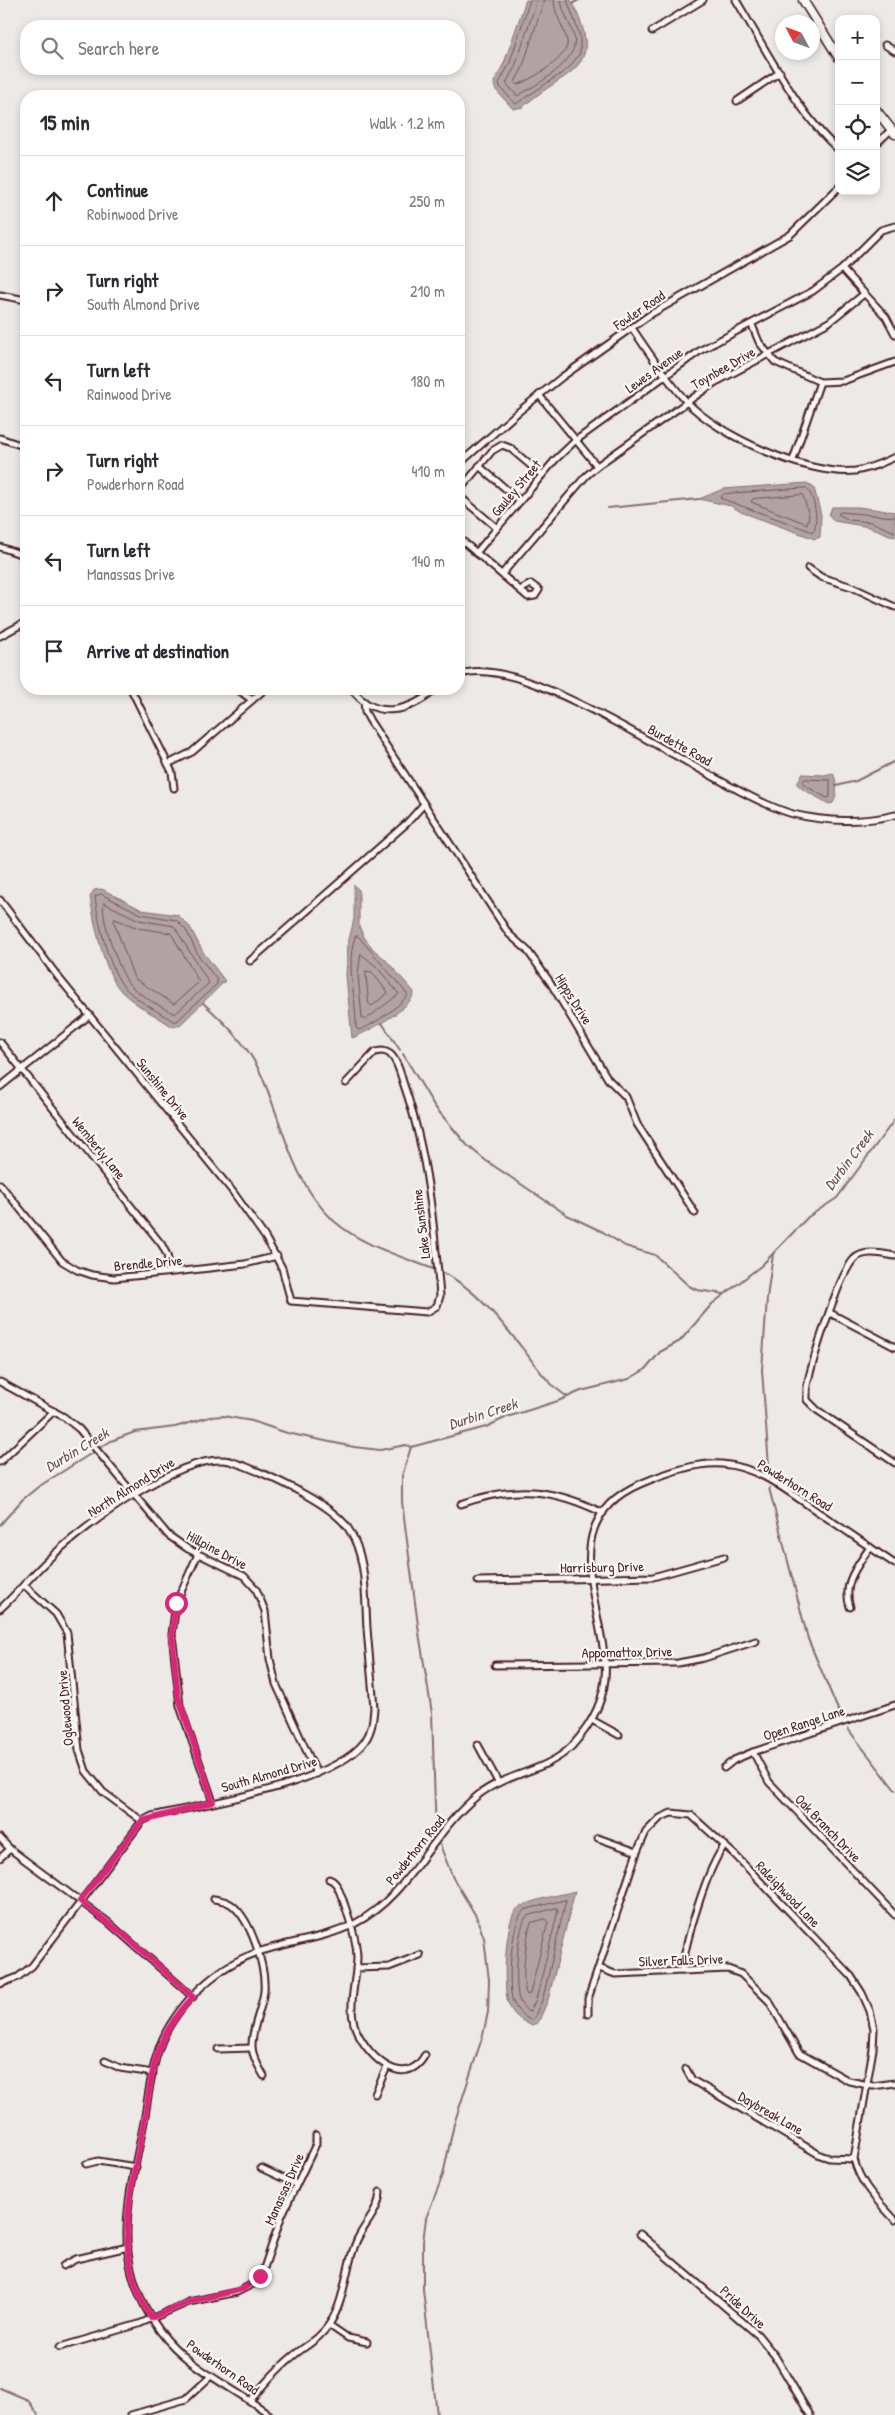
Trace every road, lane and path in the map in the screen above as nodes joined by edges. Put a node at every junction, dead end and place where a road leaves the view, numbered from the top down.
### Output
1 (703, 0) edge
2 (736, 0) edge
3 (803, 0) edge
4 (652, 31) dead end
5 (885, 45) dead end
6 (895, 51) edge
7 (835, 52) edge
8 (780, 72) junction
9 (737, 101) dead end
10 (880, 115) edge
11 (893, 132) edge
12 (880, 141) edge
13 (835, 147) edge
14 (835, 191) edge
15 (895, 221) edge
16 (895, 226) edge
17 (842, 269) junction
18 (864, 294) junction
19 (0, 295) edge
20 (20, 299) edge
21 (752, 325) junction
22 (632, 328) junction
23 (895, 334) edge
24 (768, 355) junction
25 (895, 362) edge
26 (665, 376) junction
27 (820, 382) junction
28 (539, 395) junction
29 (687, 403) junction
30 (0, 438) edge
31 (574, 441) junction
32 (20, 445) edge
33 (895, 457) edge
34 (465, 459) edge
35 (792, 460) junction
36 (479, 466) junction
37 (597, 466) junction
38 (542, 475) junction
39 (465, 484) edge
40 (465, 501) edge
41 (520, 501) junction
42 (497, 528) junction
43 (465, 543) edge
44 (0, 547) edge
45 (476, 553) junction
46 (20, 554) edge
47 (808, 568) dead end
48 (502, 574) junction
49 (520, 590) dead end
50 (895, 607) edge
51 (20, 625) edge
52 (0, 636) edge
53 (465, 673) edge
54 (133, 695) edge
55 (245, 695) edge
56 (258, 695) edge
57 (358, 695) edge
58 (428, 695) edge
59 (252, 700) junction
60 (364, 701) junction
61 (168, 764) junction
62 (174, 788) dead end
63 (424, 804) junction
64 (895, 815) edge
65 (0, 900) edge
66 (250, 961) dead end
67 (90, 1015) junction
68 (0, 1042) edge
69 (22, 1070) junction
70 (346, 1083) dead end
71 (0, 1087) edge
72 (0, 1184) edge
73 (695, 1213) dead end
74 (277, 1256) junction
75 (895, 1256) edge
76 (170, 1272) junction
77 (291, 1301) joint
78 (830, 1313) junction
79 (895, 1347) edge
80 (0, 1382) edge
81 (54, 1411) junction
82 (0, 1462) edge
83 (895, 1463) edge
84 (135, 1496) junction
85 (461, 1504) dead end
86 (603, 1513) junction
87 (870, 1547) junction
88 (198, 1554) junction
89 (724, 1557) dead end
90 (895, 1564) edge
91 (591, 1579) junction
92 (478, 1580) dead end
93 (24, 1585) junction
94 (850, 1607) dead end
95 (0, 1609) edge
96 (756, 1641) dead end
97 (495, 1664) dead end
98 (605, 1664) junction
99 (371, 1674) joint
100 (895, 1705) edge
101 (592, 1720) junction
102 (619, 1735) dead end
103 (478, 1745) dead end
104 (753, 1752) junction
105 (724, 1768) dead end
106 (317, 1774) junction
107 (498, 1782) junction
108 (213, 1802) junction
109 (142, 1821) junction
110 (0, 1838) edge
111 (598, 1838) dead end
112 (725, 1846) junction
113 (10, 1849) junction
114 (637, 1852) junction
115 (0, 1858) edge
116 (329, 1879) dead end
117 (214, 1899) dead end
118 (80, 1901) junction
119 (895, 1915) edge
120 (351, 1925) junction
121 (258, 1951) junction
122 (420, 1955) dead end
123 (356, 1968) junction
124 (598, 1968) junction
125 (682, 1971) junction
126 (0, 1984) edge
127 (193, 1997) junction
128 (588, 2014) dead end
129 (218, 2048) dead end
130 (252, 2048) junction
131 (425, 2055) dead end
132 (105, 2061) dead end
133 (387, 2067) junction
134 (686, 2069) dead end
135 (153, 2073) junction
136 (264, 2076) dead end
137 (895, 2083) edge
138 (867, 2085) junction
139 (375, 2094) dead end
140 (316, 2135) dead end
141 (854, 2160) junction
142 (86, 2164) dead end
143 (136, 2167) junction
144 (261, 2168) dead end
145 (295, 2184) junction
146 (380, 2192) dead end
147 (895, 2220) edge
148 (640, 2234) dead end
149 (128, 2247) junction
150 (63, 2266) dead end
151 (151, 2318) junction
152 (329, 2325) junction
153 (366, 2342) dead end
154 (60, 2347) dead end
155 (211, 2376) junction
156 (250, 2401) junction
157 (131, 2415) edge
158 (270, 2415) edge
159 (810, 2415) edge

1 - 4 street
2 - 8 street
3 - 7 street
5 - 6 street
8 - 9 street
8 - 13 street
10 - 11 street
11 - 12 street
14 - 22 street, Fowler Road
15 - 16 street
16 - 17 street, Lewes Avenue
17 - 18 street
17 - 21 street, Lewes Avenue
18 - 23 street
18 - 24 street, Toynbee Drive
19 - 20 street
21 - 24 street
21 - 26 street, Lewes Avenue
22 - 26 street
22 - 28 street, Fowler Road
24 - 27 street
24 - 29 street, Toynbee Drive
25 - 27 street
26 - 29 street
26 - 31 street, Lewes Avenue
27 - 35 street
28 - 31 street
28 - 34 street, Fowler Road
29 - 35 street
29 - 37 street, Toynbee Drive
30 - 32 street
31 - 37 street
31 - 38 street, Gauley Street
33 - 35 street
36 - 38 street
36 - 39 street
36 - 41 street
37 - 48 street, Toynbee Drive
38 - 41 street, Gauley Street
40 - 42 street
41 - 42 street, Gauley Street
42 - 45 street, Gauley Street
43 - 45 street
44 - 46 street
45 - 48 street
47 - 50 street
48 - 49 street
51 - 52 street
53 - 64 street, Burdette Road
54 - 61 street
55 - 59 street
56 - 59 street
57 - 60 street
58 - 60 street
59 - 61 street
60 - 63 street, Hipps Drive
61 - 62 street
63 - 66 street
63 - 73 street, Hipps Drive
65 - 67 street, Sunshine Drive
67 - 69 street
67 - 74 street, Sunshine Drive
68 - 69 street, Wemberly Lane
69 - 71 street
69 - 76 street, Wemberly Lane
70 - 77 street, Lake Sunshine
72 - 76 street, Brendle Drive
74 - 76 street, Brendle Drive
74 - 77 street, Sunshine Drive
75 - 78 street
78 - 79 street
78 - 83 street
80 - 81 street, Hillpine Drive
81 - 82 street
81 - 84 street, Hillpine Drive
84 - 88 street, Hillpine Drive
84 - 93 street, North Almond Drive
84 - 99 street, North Almond Drive
85 - 86 street
86 - 87 street, Powderhorn Road
86 - 91 street, Powderhorn Road
87 - 90 street, Powderhorn Road
87 - 94 street
88 - 106 street, Hillpine Drive
88 - 108 street
89 - 91 street, Harrisburg Drive
91 - 92 street, Harrisburg Drive
91 - 98 street, Powderhorn Road
93 - 95 street, North Almond Drive
93 - 109 street, Oglewood Drive
96 - 98 street, Appomattox Drive
97 - 98 street, Appomattox Drive
98 - 101 street, Powderhorn Road
99 - 106 street, South Almond Drive
100 - 104 street, Open Range Lane
101 - 102 street
101 - 107 street, Powderhorn Road
103 - 107 street
104 - 105 street, Open Range Lane
104 - 119 street, Oak Branch Drive
106 - 108 street, South Almond Drive
107 - 120 street, Powderhorn Road
108 - 109 street, South Almond Drive
109 - 118 street
110 - 113 street
111 - 114 street
112 - 114 street, Raleighwood Lane
112 - 125 street
112 - 138 street, Raleighwood Lane
113 - 115 street
113 - 118 street
114 - 124 street, Raleighwood Lane
116 - 120 street
117 - 121 street
118 - 126 street
118 - 127 street
120 - 121 street, Powderhorn Road
120 - 123 street
121 - 127 street, Powderhorn Road
121 - 130 street
122 - 123 street
123 - 133 street
124 - 125 street, Silver Falls Drive
124 - 128 street, Raleighwood Lane
125 - 138 street, Silver Falls Drive
127 - 135 street, Powderhorn Road
129 - 130 street
130 - 136 street
131 - 133 street
132 - 135 street
133 - 139 street
134 - 141 street, Daybreak Lane
135 - 143 street, Powderhorn Road
137 - 138 street
138 - 141 street, Raleighwood Lane
140 - 145 street, Manassas Drive
141 - 147 street
142 - 143 street
143 - 149 street, Powderhorn Road
144 - 145 street
145 - 151 street, Manassas Drive
146 - 152 street
148 - 159 street, Pride Drive
149 - 150 street
149 - 151 street, Powderhorn Road
151 - 154 street, Manassas Drive
151 - 155 street, Powderhorn Road
152 - 153 street
152 - 156 street
155 - 156 street, Powderhorn Road
155 - 157 street
156 - 158 street, Powderhorn Road

